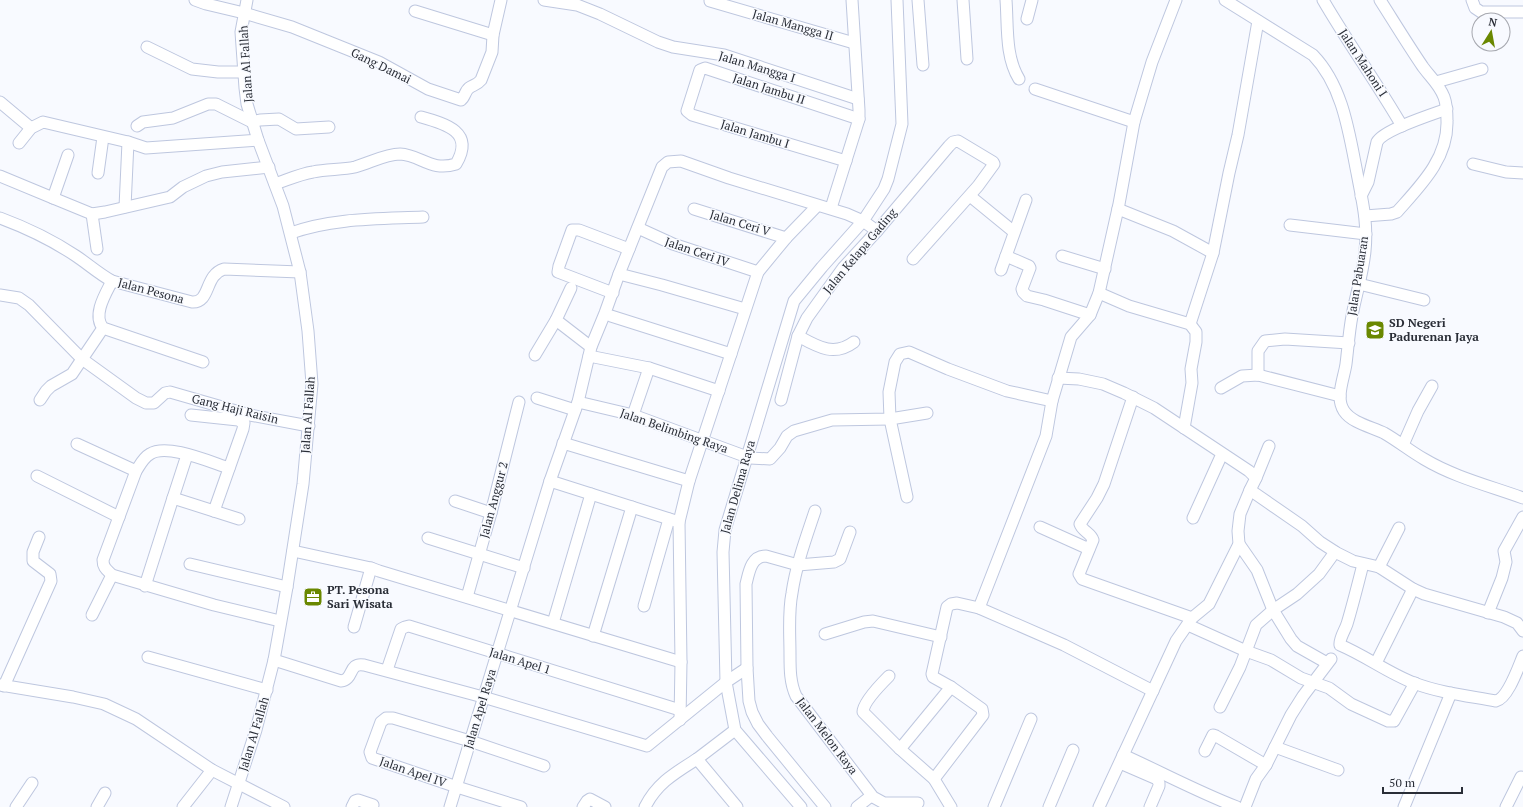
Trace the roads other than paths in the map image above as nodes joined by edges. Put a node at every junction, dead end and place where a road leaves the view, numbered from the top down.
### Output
1 (195, 0) edge
2 (247, 0) edge
3 (501, 0) edge
4 (851, 0) edge
5 (897, 0) edge
6 (918, 0) edge
7 (963, 0) edge
8 (1006, 0) edge
9 (1032, 0) edge
10 (1176, 0) edge
11 (1225, 0) edge
12 (1323, 0) edge
13 (1380, 0) edge
14 (1472, 0) edge
15 (550, 1) edge
16 (710, 1) edge
17 (415, 10) dead end
18 (1523, 12) edge
19 (244, 13) junction
20 (1027, 19) dead end
21 (1258, 21) junction
22 (493, 35) junction
23 (854, 43) junction
24 (147, 47) dead end
25 (967, 59) dead end
26 (923, 65) dead end
27 (1482, 69) dead end
28 (244, 72) junction
29 (1019, 79) dead end
30 (1436, 82) junction
31 (1035, 89) dead end
32 (693, 90) joint
33 (858, 99) junction
34 (0, 102) edge
35 (1447, 108) junction
36 (421, 117) dead end
37 (859, 119) junction
38 (252, 122) junction
39 (1134, 122) junction
40 (137, 126) dead end
41 (1402, 126) junction
42 (329, 127) dead end
43 (31, 128) junction
44 (103, 137) junction
45 (258, 140) junction
46 (128, 142) junction
47 (18, 143) dead end
48 (68, 155) dead end
49 (846, 161) junction
50 (1473, 164) dead end
51 (269, 167) junction
52 (98, 173) dead end
53 (1523, 173) edge
54 (0, 176) edge
55 (275, 184) junction
56 (970, 196) junction
57 (1361, 196) junction
58 (53, 198) junction
59 (1026, 200) dead end
60 (817, 206) junction
61 (125, 207) junction
62 (831, 208) junction
63 (694, 209) dead end
64 (1118, 209) junction
65 (92, 214) junction
66 (1366, 216) junction
67 (423, 217) dead end
68 (0, 218) edge
69 (1290, 225) dead end
70 (870, 226) junction
71 (638, 228) junction
72 (1014, 232) junction
73 (291, 233) junction
74 (1366, 234) junction
75 (786, 238) junction
76 (97, 249) dead end
77 (629, 249) junction
78 (1213, 253) junction
79 (1006, 256) junction
80 (1062, 256) dead end
81 (913, 259) dead end
82 (1104, 269) junction
83 (1001, 270) dead end
84 (300, 272) junction
85 (758, 272) junction
86 (619, 274) junction
87 (112, 281) junction
88 (1358, 284) junction
89 (571, 288) dead end
90 (613, 293) junction
91 (1099, 293) junction
92 (0, 295) edge
93 (1424, 300) dead end
94 (745, 309) junction
95 (1090, 315) junction
96 (611, 316) dead end
97 (556, 320) junction
98 (1190, 324) junction
99 (104, 328) junction
100 (798, 336) junction
101 (854, 342) dead end
102 (1348, 343) junction
103 (590, 352) junction
104 (731, 354) junction
105 (536, 355) dead end
106 (82, 359) junction
107 (203, 362) dead end
108 (649, 368) junction
109 (1258, 375) junction
110 (1058, 378) junction
111 (1432, 386) dead end
112 (1221, 388) dead end
113 (719, 391) junction
114 (1340, 396) junction
115 (1133, 397) junction
116 (537, 398) dead end
117 (40, 400) dead end
118 (781, 400) dead end
119 (1052, 401) junction
120 (520, 402) dead end
121 (576, 406) junction
122 (927, 413) dead end
123 (191, 415) dead end
124 (633, 415) junction
125 (890, 419) junction
126 (309, 426) junction
127 (1184, 428) junction
128 (702, 439) junction
129 (563, 443) junction
130 (77, 444) dead end
131 (1403, 445) junction
132 (1270, 446) dead end
133 (1222, 454) junction
134 (187, 455) junction
135 (748, 457) junction
136 (229, 468) junction
137 (136, 471) junction
138 (37, 476) dead end
139 (1256, 478) junction
140 (550, 481) junction
141 (689, 481) junction
142 (1250, 490) junction
143 (591, 494) junction
144 (907, 497) dead end
145 (173, 498) junction
146 (1523, 498) edge
147 (455, 501) dead end
148 (632, 508) junction
149 (214, 510) junction
150 (815, 511) dead end
151 (492, 513) junction
152 (119, 517) junction
153 (1523, 517) edge
154 (1193, 518) dead end
155 (239, 519) dead end
156 (674, 520) junction
157 (1040, 527) dead end
158 (1399, 528) dead end
159 (850, 532) dead end
160 (39, 537) dead end
161 (428, 538) dead end
162 (1239, 544) junction
163 (1089, 549) junction
164 (1335, 552) junction
165 (480, 554) junction
166 (292, 555) junction
167 (190, 564) dead end
168 (1363, 564) junction
169 (798, 565) junction
170 (1379, 567) junction
171 (524, 568) junction
172 (374, 570) junction
173 (112, 575) junction
174 (145, 586) junction
175 (287, 587) junction
176 (1413, 589) junction
177 (467, 597) junction
178 (644, 606) dead end
179 (979, 608) junction
180 (1273, 610) junction
181 (511, 611) junction
182 (1488, 612) junction
183 (92, 615) dead end
184 (280, 621) junction
185 (1190, 622) junction
186 (553, 623) junction
187 (354, 627) dead end
188 (1523, 631) edge
189 (825, 634) dead end
190 (593, 636) junction
191 (941, 637) junction
192 (1246, 651) junction
193 (497, 654) junction
194 (1523, 656) edge
195 (148, 657) dead end
196 (274, 660) junction
197 (682, 662) junction
198 (1376, 663) junction
199 (747, 668) junction
200 (387, 670) junction
201 (889, 676) dead end
202 (726, 682) junction
203 (1313, 683) junction
204 (1415, 683) junction
205 (2, 686) edge
206 (951, 687) junction
207 (267, 690) junction
208 (1154, 692) junction
209 (1451, 693) junction
210 (483, 697) junction
211 (1220, 707) dead end
212 (680, 715) junction
213 (1031, 719) dead end
214 (735, 730) junction
215 (470, 741) junction
216 (1275, 747) junction
217 (900, 748) junction
218 (1073, 750) dead end
219 (1205, 751) dead end
220 (697, 759) junction
221 (1122, 759) junction
222 (1266, 765) junction
223 (544, 766) dead end
224 (212, 770) junction
225 (1338, 770) dead end
226 (1523, 778) edge
227 (934, 779) junction
228 (32, 783) dead end
229 (239, 784) junction
230 (457, 787) junction
231 (105, 793) dead end
232 (871, 796) junction
233 (918, 803) dead end
234 (373, 805) dead end
235 (16, 807) edge
236 (97, 807) edge
237 (183, 807) edge
238 (231, 807) edge
239 (284, 807) edge
240 (352, 807) edge
241 (450, 807) edge
242 (521, 807) edge
243 (583, 807) edge
244 (605, 807) edge
245 (645, 807) edge
246 (737, 807) edge
247 (801, 807) edge
248 (825, 807) edge
249 (857, 807) edge
250 (951, 807) edge
251 (994, 807) edge
252 (1049, 807) edge
253 (1099, 807) edge
254 (1150, 807) edge
255 (1237, 807) edge
256 (1245, 807) edge
257 (1404, 807) edge
258 (1506, 807) edge

1 - 19 street
2 - 19 street, Jalan Al Fallah
3 - 22 street
4 - 23 street
5 - 70 street
6 - 26 street
7 - 25 street
8 - 29 street
9 - 20 street
10 - 39 street
11 - 21 street, Jalan Pabuaran
12 - 41 street, Jalan Mahoni I
13 - 30 street
14 - 18 street
15 - 33 street, Jalan Mangga I
16 - 23 street, Jalan Mangga II
17 - 22 street
19 - 22 street, Gang Damai
19 - 28 street, Jalan Al Fallah
21 - 57 street, Jalan Pabuaran
21 - 78 street
23 - 33 street
24 - 28 street
27 - 30 street
28 - 38 street, Jalan Al Fallah
30 - 35 street
31 - 39 street
32 - 37 street, Jalan Jambu II
32 - 49 street, Jalan Jambu I
33 - 37 street
34 - 43 street
35 - 41 street
35 - 66 street
36 - 55 street
37 - 49 street
38 - 40 street
38 - 42 street
38 - 45 street, Jalan Al Fallah
39 - 64 street
41 - 57 street
43 - 44 street
43 - 47 street
44 - 46 street
44 - 52 street
45 - 46 street
45 - 51 street, Jalan Al Fallah
46 - 61 street
48 - 58 street
49 - 62 street
50 - 53 street
51 - 55 street, Jalan Al Fallah
51 - 61 street
54 - 58 street
55 - 73 street, Jalan Al Fallah
56 - 70 street, Jalan Kelapa Gading
56 - 72 street
56 - 81 street
57 - 66 street, Jalan Pabuaran
58 - 65 street
59 - 72 street
60 - 62 street, Jalan Apel Raya
60 - 71 street, Jalan Apel Raya
60 - 75 street
61 - 65 street
62 - 70 street, Jalan Apel Raya
63 - 75 street, Jalan Ceri V
64 - 78 street
64 - 82 street
65 - 76 street
66 - 74 street, Jalan Pabuaran
67 - 73 street
68 - 87 street, Jalan Pesona
69 - 74 street
70 - 100 street, Jalan Kelapa Gading
70 - 135 street, Jalan Delima Raya
71 - 77 street, Jalan Apel Raya
71 - 85 street, Jalan Ceri IV
72 - 79 street
73 - 84 street, Jalan Al Fallah
74 - 88 street, Jalan Pabuaran
75 - 85 street
77 - 86 street, Jalan Apel Raya
77 - 90 street
78 - 98 street
79 - 83 street
79 - 95 street
80 - 82 street
82 - 91 street
84 - 87 street, Jalan Pesona
84 - 126 street, Jalan Al Fallah
85 - 94 street
86 - 90 street, Jalan Apel Raya
86 - 94 street
87 - 99 street
88 - 93 street
88 - 102 street, Jalan Pabuaran
89 - 97 street
90 - 103 street, Jalan Apel Raya
91 - 95 street
91 - 98 street
92 - 106 street, Gang Haji Raisin
94 - 104 street
95 - 110 street
96 - 104 street
97 - 103 street
97 - 105 street
98 - 127 street
99 - 106 street
99 - 107 street
100 - 101 street
100 - 118 street, Jalan Kelapa Gading
102 - 109 street
102 - 114 street, Jalan Pabuaran
103 - 108 street
103 - 121 street, Jalan Apel Raya
104 - 113 street
106 - 117 street
106 - 126 street, Gang Haji Raisin
108 - 113 street
108 - 124 street
109 - 112 street
109 - 114 street
110 - 115 street
110 - 119 street
111 - 131 street
113 - 128 street
114 - 131 street, Jalan Pabuaran
115 - 127 street
115 - 163 street
116 - 121 street, Jalan Belimbing Raya
119 - 125 street
119 - 179 street
120 - 151 street, Jalan Anggur 2
121 - 124 street, Jalan Belimbing Raya
121 - 129 street, Jalan Apel Raya
122 - 125 street
123 - 136 street
124 - 128 street, Jalan Belimbing Raya
125 - 135 street, Jalan Belimbing Raya
125 - 144 street
126 - 166 street, Jalan Al Fallah
127 - 133 street
128 - 135 street, Jalan Belimbing Raya
128 - 141 street
129 - 140 street, Jalan Apel Raya
129 - 141 street
130 - 137 street
131 - 146 street, Jalan Pabuaran
132 - 139 street
133 - 139 street
133 - 154 street
134 - 136 street
134 - 137 street
134 - 145 street
135 - 202 street, Jalan Delima Raya
136 - 149 street
137 - 152 street
138 - 152 street
139 - 142 street
140 - 143 street
140 - 171 street, Jalan Apel Raya
141 - 156 street
142 - 162 street
142 - 164 street
143 - 148 street
143 - 186 street
145 - 149 street
145 - 174 street
147 - 151 street
148 - 156 street
148 - 190 street
149 - 155 street
150 - 169 street, Jalan Melon Raya
151 - 165 street, Jalan Anggur 2
152 - 173 street
153 - 182 street
156 - 178 street
156 - 197 street
157 - 163 street
158 - 170 street
159 - 169 street
160 - 205 street
161 - 165 street
162 - 180 street
162 - 185 street
163 - 185 street
164 - 168 street
164 - 180 street
165 - 171 street
165 - 177 street, Jalan Anggur 2
166 - 172 street
166 - 175 street, Jalan Al Fallah
167 - 175 street
168 - 170 street
168 - 198 street
169 - 199 street
169 - 232 street, Jalan Melon Raya
170 - 176 street
171 - 181 street, Jalan Apel Raya
172 - 177 street
172 - 187 street
173 - 174 street
173 - 183 street
174 - 184 street
175 - 184 street, Jalan Al Fallah
176 - 182 street
176 - 198 street
177 - 181 street
179 - 191 street
179 - 208 street
180 - 192 street
180 - 203 street
181 - 186 street
181 - 193 street, Jalan Apel Raya
182 - 188 street
184 - 196 street, Jalan Al Fallah
185 - 192 street
185 - 208 street
186 - 190 street
189 - 191 street
190 - 197 street
191 - 206 street
192 - 203 street
192 - 211 street
193 - 200 street, Jalan Apel 1
193 - 210 street, Jalan Apel Raya
193 - 212 street, Jalan Apel 1
194 - 209 street
195 - 207 street
196 - 200 street
196 - 207 street, Jalan Al Fallah
197 - 212 street
198 - 204 street
199 - 202 street
199 - 248 street
200 - 210 street
201 - 217 street
202 - 212 street
202 - 214 street, Jalan Delima Raya
203 - 204 street
203 - 216 street
204 - 209 street
205 - 224 street
206 - 217 street
206 - 227 street
207 - 229 street, Jalan Al Fallah
208 - 221 street
209 - 257 street
210 - 212 street
210 - 215 street, Jalan Apel Raya
213 - 251 street
214 - 220 street
214 - 247 street, Jalan Delima Raya
215 - 223 street
215 - 230 street, Jalan Apel Raya
215 - 230 street, Jalan Apel IV
216 - 222 street
216 - 225 street
217 - 227 street
218 - 252 street
219 - 222 street
220 - 245 street
220 - 246 street
221 - 253 street
221 - 254 street
221 - 255 street
222 - 256 street
224 - 229 street
224 - 237 street
226 - 258 street
227 - 250 street
228 - 235 street
229 - 238 street, Jalan Al Fallah
229 - 239 street
230 - 241 street, Jalan Apel Raya
230 - 242 street
231 - 236 street
232 - 233 street
232 - 249 street
234 - 240 street
243 - 244 street

